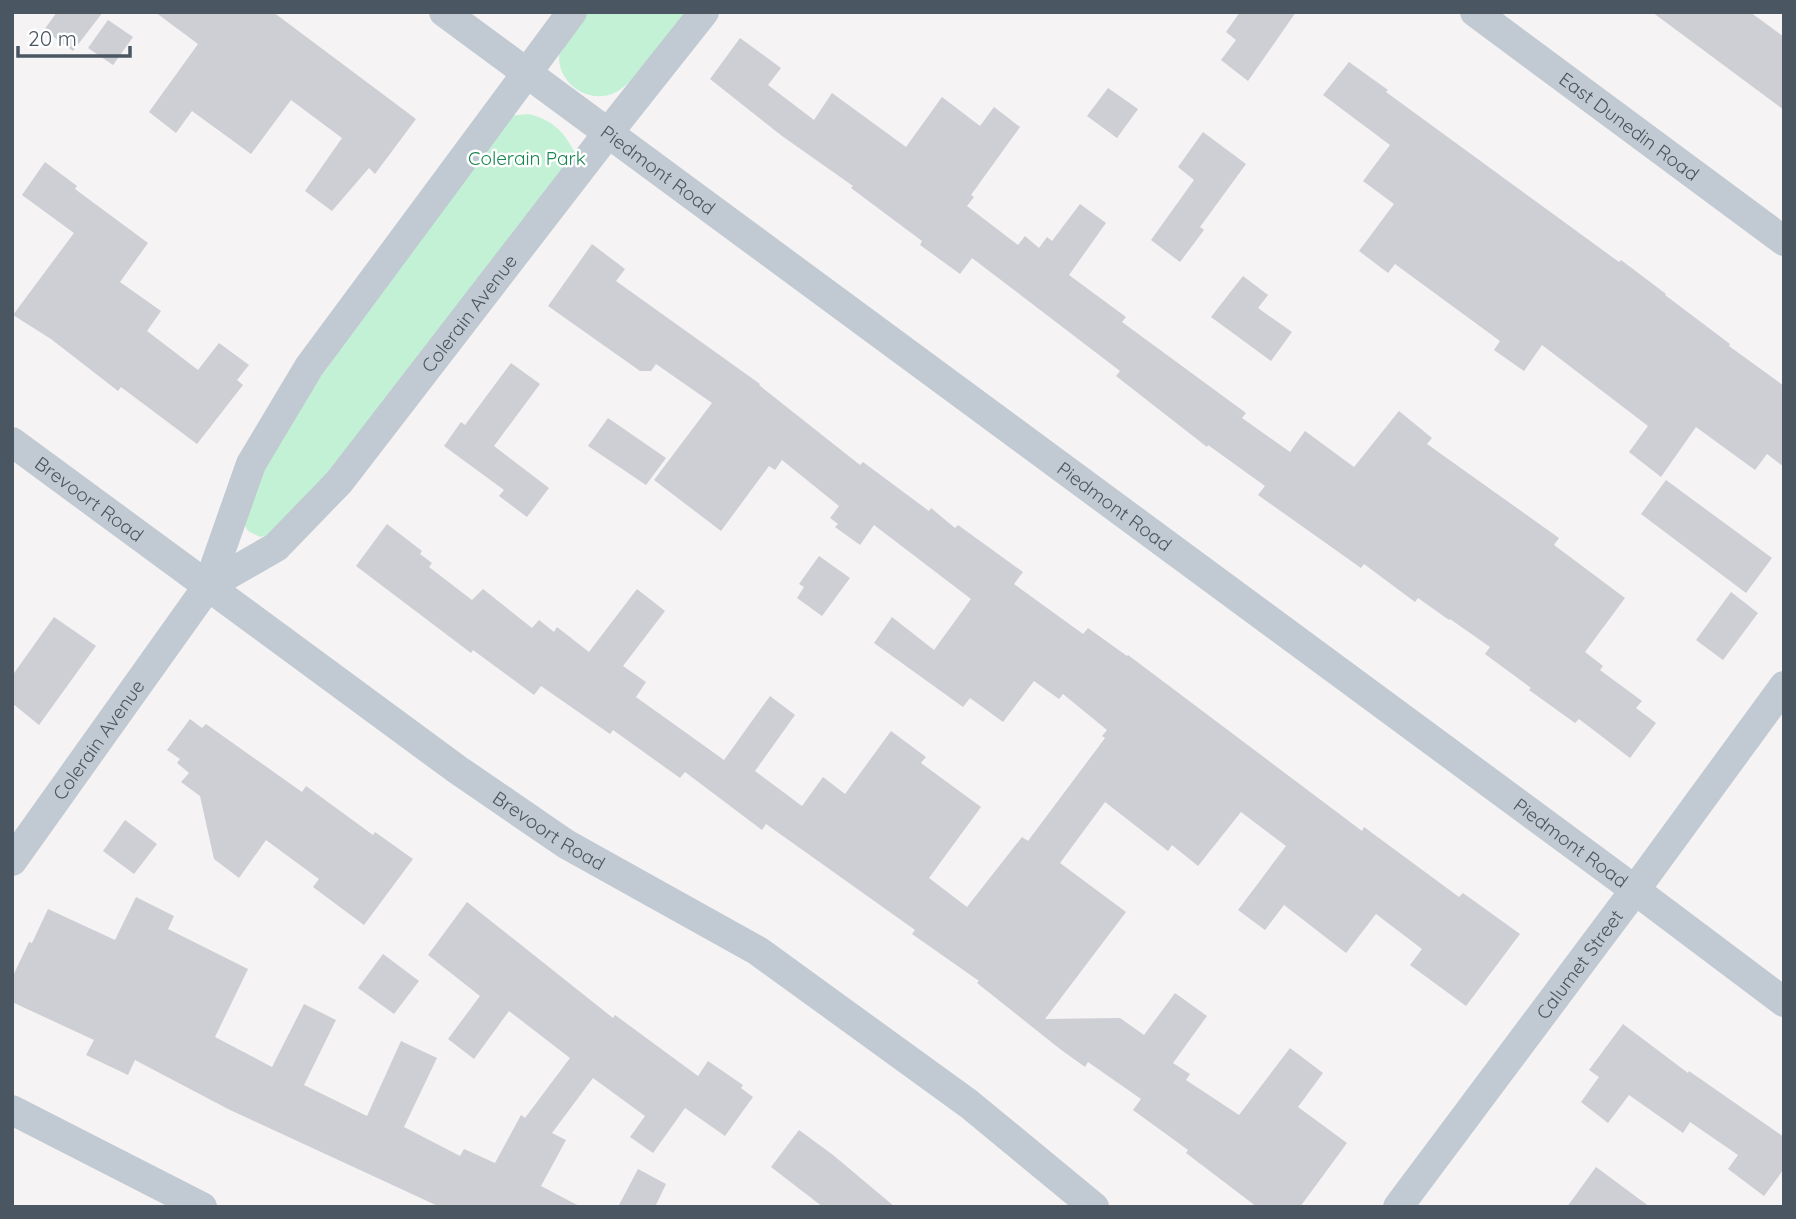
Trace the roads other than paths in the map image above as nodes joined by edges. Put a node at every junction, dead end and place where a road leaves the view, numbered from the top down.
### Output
1 (444, 12) edge
2 (572, 12) edge
3 (704, 12) edge
4 (1475, 12) edge
5 (526, 73) junction
6 (608, 133) junction
7 (1784, 241) edge
8 (12, 442) edge
9 (208, 586) junction
10 (1784, 686) edge
11 (12, 861) edge
12 (1635, 890) junction
13 (1784, 1002) edge
14 (12, 1110) edge
15 (202, 1207) edge
16 (1094, 1207) edge
17 (1398, 1207) edge

1 - 5 street, Piedmont Road
2 - 5 street, Colerain Avenue
3 - 6 street, Colerain Avenue
4 - 7 street, East Dunedin Road
5 - 6 street, Piedmont Road
5 - 9 street, Colerain Avenue
6 - 9 street, Colerain Avenue
6 - 12 street, Piedmont Road
8 - 9 street, Brevoort Road
9 - 11 street, Colerain Avenue
9 - 16 street, Brevoort Road
10 - 12 street, Calumet Street
12 - 13 street, Piedmont Road
12 - 17 street, Calumet Street
14 - 15 street

